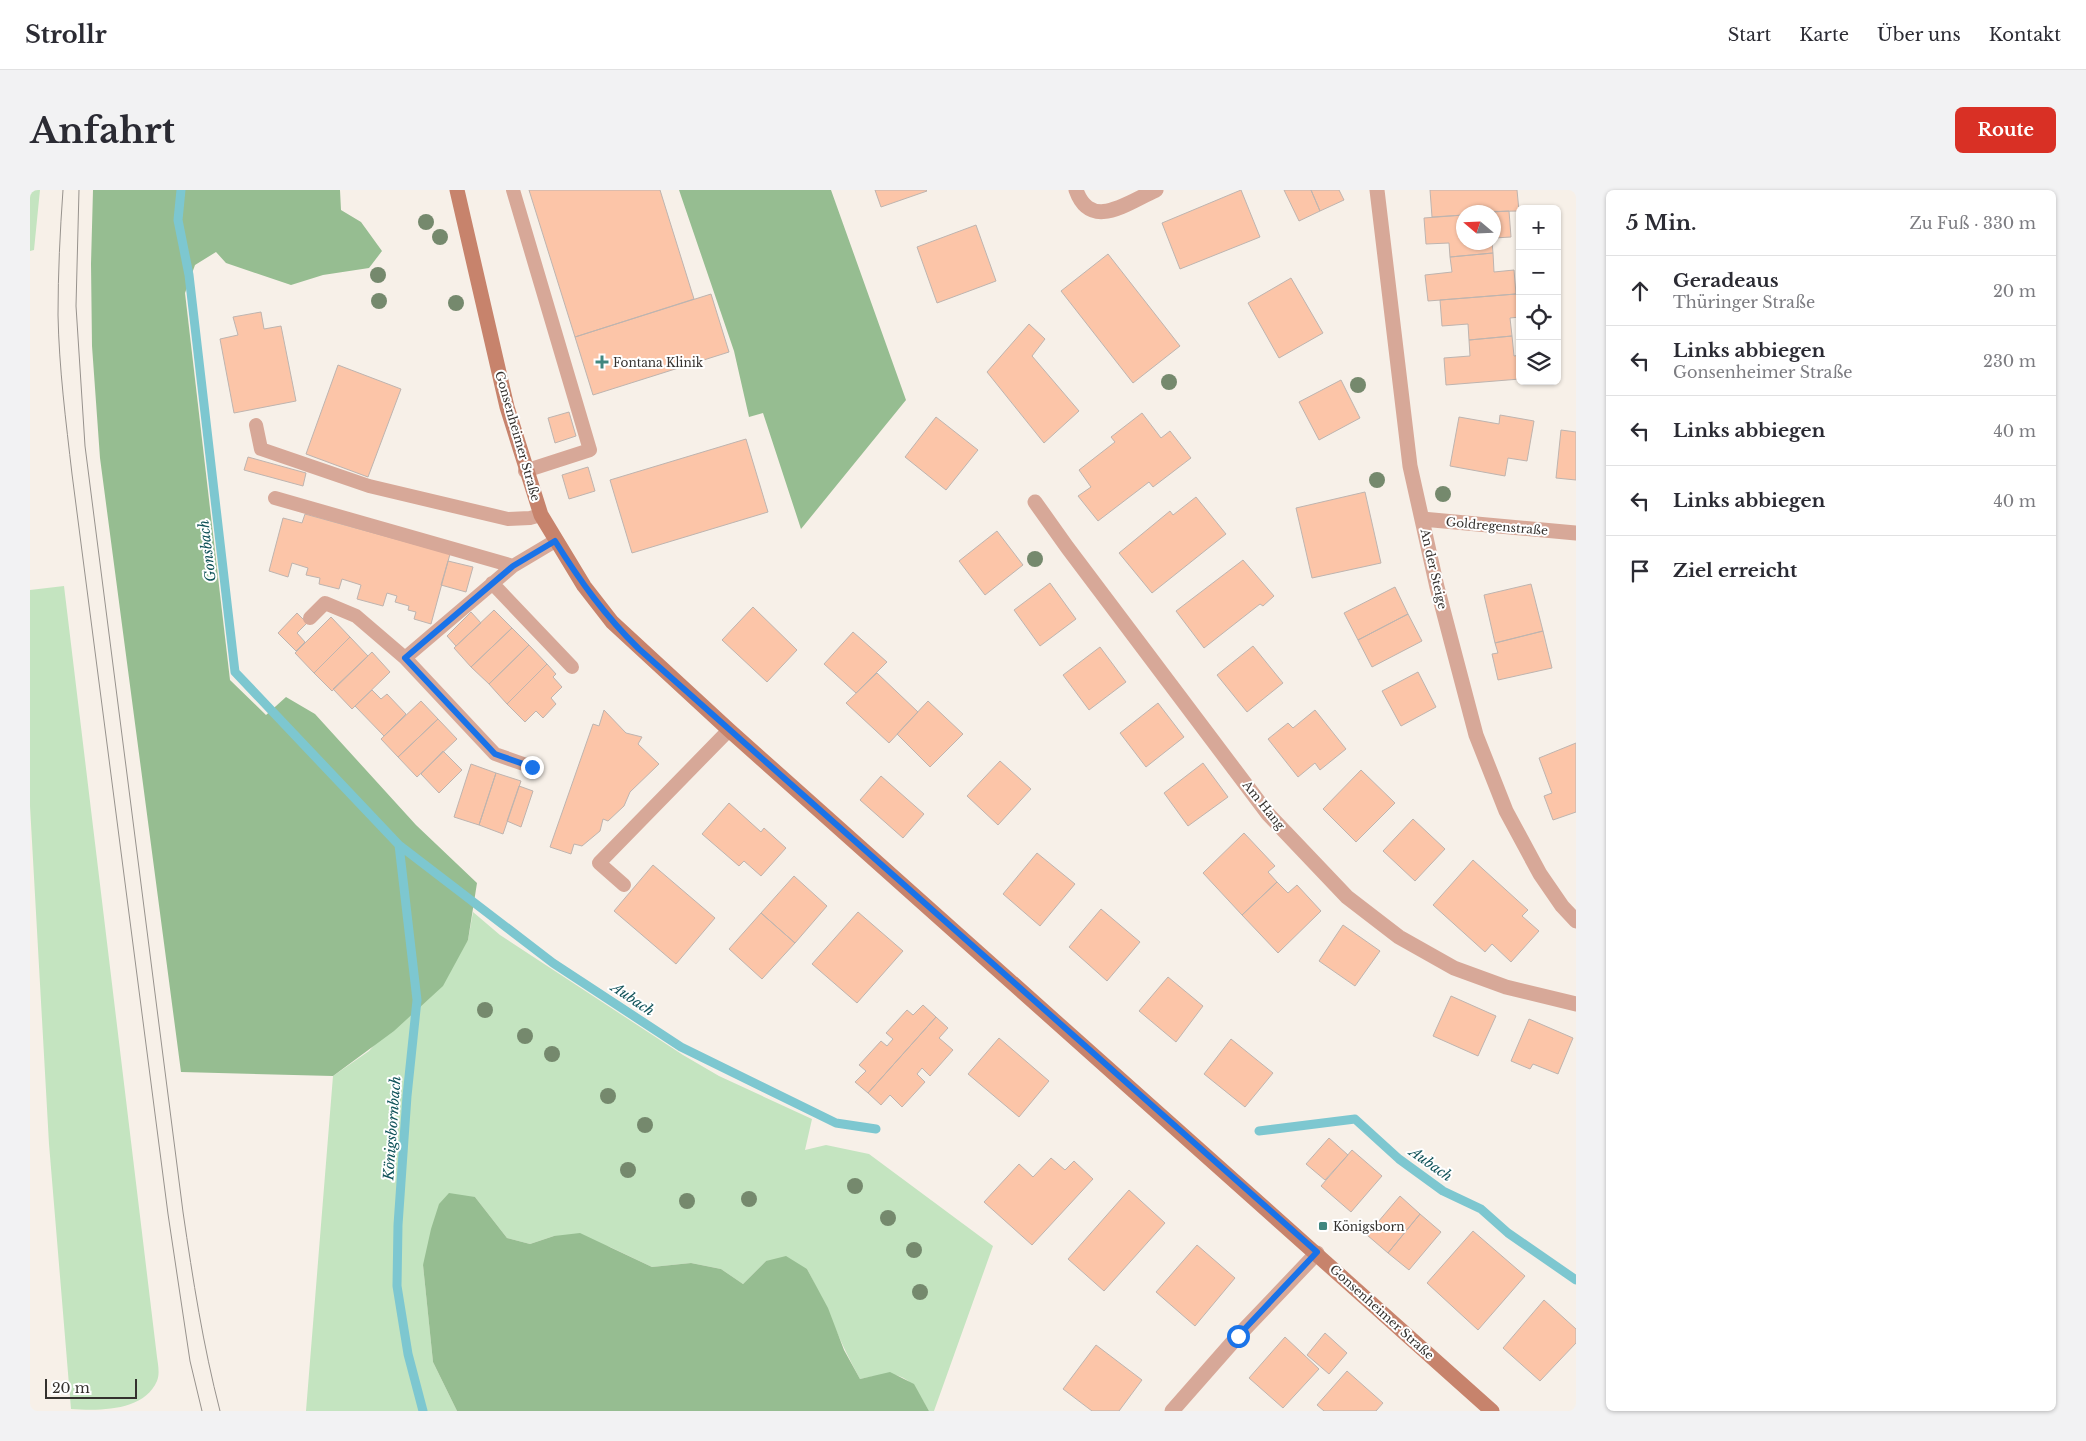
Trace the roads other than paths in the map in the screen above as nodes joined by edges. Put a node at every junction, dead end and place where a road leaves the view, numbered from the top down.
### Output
1 (457, 190) edge
2 (513, 190) edge
3 (1076, 190) edge
4 (1156, 190) edge
5 (1377, 190) edge
6 (256, 425) dead end
7 (525, 471) junction
8 (275, 498) dead end
9 (1035, 502) dead end
10 (541, 514) junction
11 (1422, 520) junction
12 (1575, 538) edge
13 (555, 541) junction
14 (513, 566) junction
15 (492, 583) junction
16 (310, 618) dead end
17 (405, 658) junction
18 (572, 666) dead end
19 (729, 730) junction
20 (532, 767) dead end
21 (624, 885) dead end
22 (1576, 921) edge
23 (1576, 1004) edge
24 (1317, 1252) junction
25 (1172, 1411) edge
26 (1492, 1411) edge

1 - 7 main road, Gonsenheimer Straße
2 - 7 lane
3 - 4 street
5 - 11 street, An der Steige
6 - 10 lane
7 - 10 main road, Gonsenheimer Straße
8 - 14 lane
9 - 23 street, Am Hang
10 - 13 main road, Gonsenheimer Straße
11 - 12 street, Goldregenstraße
11 - 22 street, An der Steige
13 - 14 lane
13 - 19 main road, Gonsenheimer Straße
14 - 15 lane
15 - 17 lane
15 - 18 lane
16 - 17 lane
17 - 20 lane
19 - 21 lane
19 - 24 main road, Gonsenheimer Straße
24 - 25 street
24 - 26 main road, Gonsenheimer Straße

